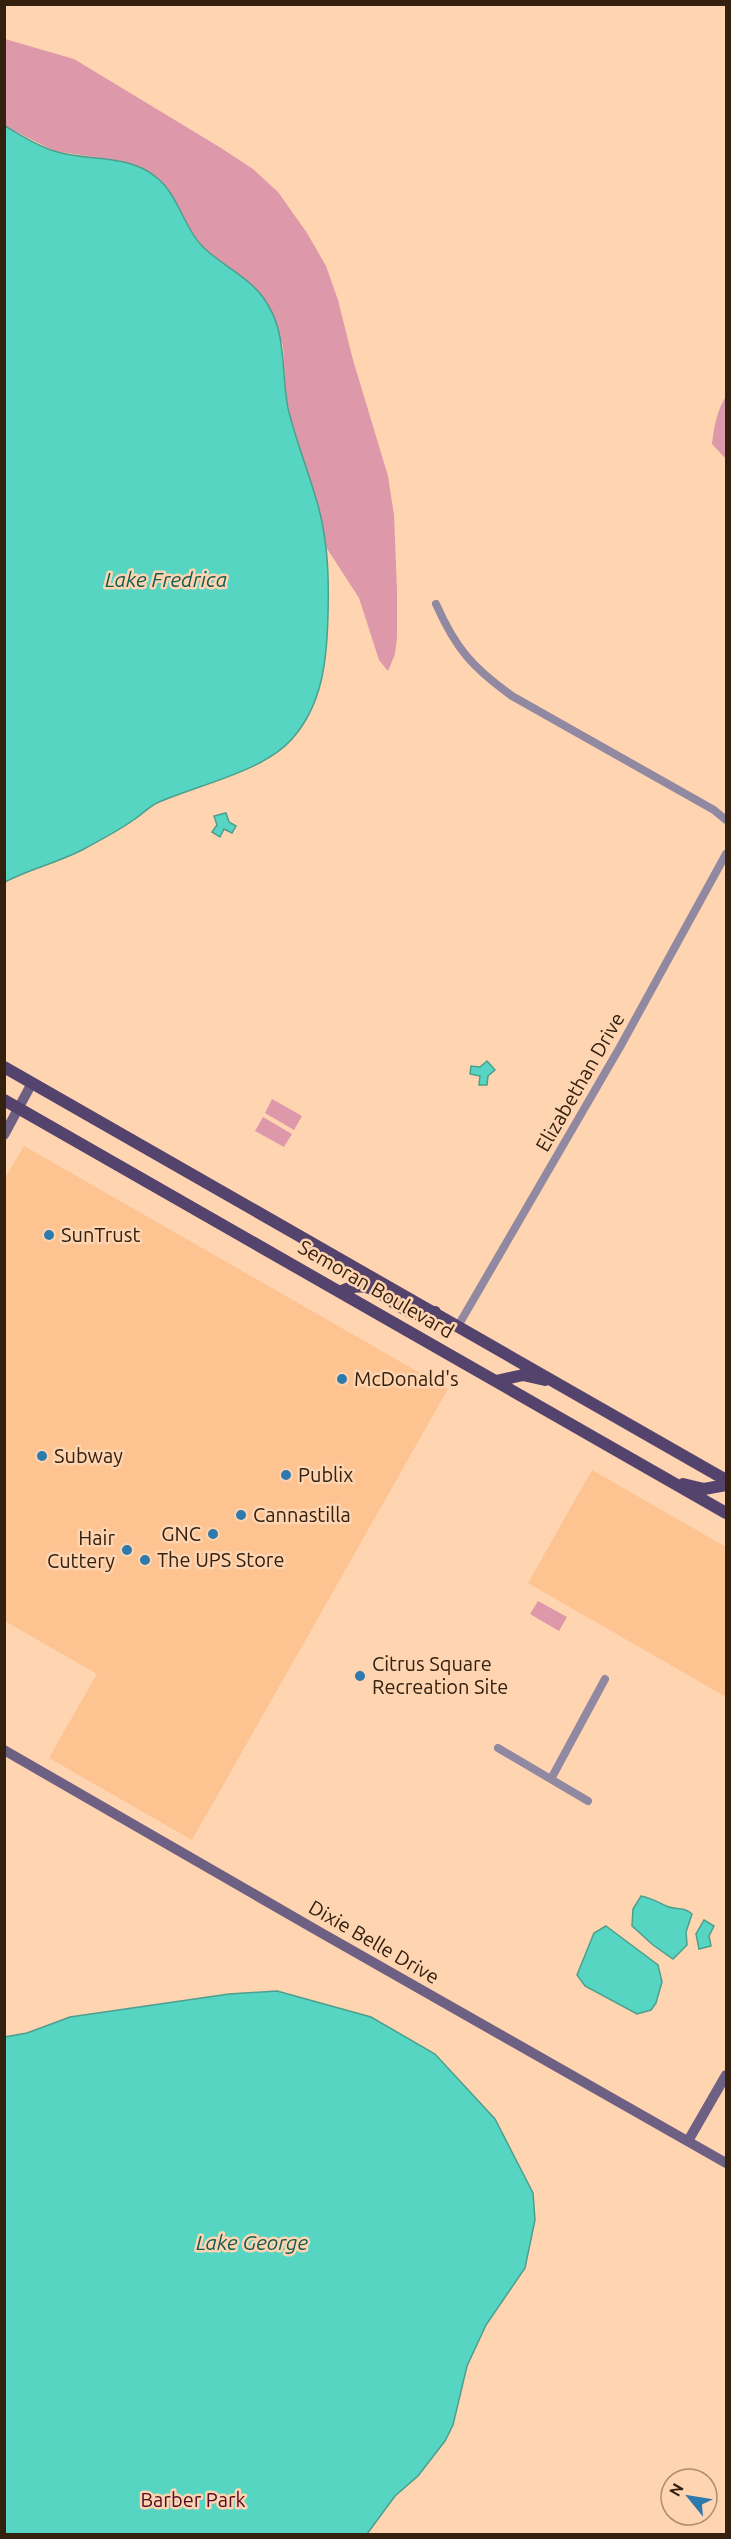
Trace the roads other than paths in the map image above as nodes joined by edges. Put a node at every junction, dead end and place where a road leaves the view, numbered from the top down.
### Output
1 (436, 604) dead end
2 (726, 820) edge
3 (726, 854) edge
4 (4, 1067) edge
5 (32, 1083) junction
6 (4, 1100) edge
7 (19, 1108) junction
8 (4, 1135) edge
9 (342, 1292) junction
10 (435, 1312) junction
11 (458, 1326) junction
12 (496, 1381) junction
13 (558, 1383) junction
14 (726, 1480) edge
15 (671, 1481) junction
16 (726, 1485) edge
17 (726, 1513) edge
18 (605, 1679) dead end
19 (498, 1748) dead end
20 (4, 1750) edge
21 (551, 1779) junction
22 (588, 1801) dead end
23 (726, 2075) edge
24 (688, 2142) junction
25 (726, 2163) edge

1 - 2 street
3 - 11 street, Elizabethan Drive
4 - 5 main road, Semoran Boulevard
5 - 7 street
5 - 10 main road, Semoran Boulevard
6 - 7 main road, Semoran Boulevard
7 - 8 street
7 - 9 main road, Semoran Boulevard
9 - 10 main road
9 - 12 main road, Semoran Boulevard
10 - 11 main road, Semoran Boulevard
11 - 13 main road, Semoran Boulevard
12 - 13 main road
12 - 15 main road, Semoran Boulevard
13 - 14 main road, Semoran Boulevard
15 - 16 main road
15 - 17 main road, Semoran Boulevard
18 - 21 street
19 - 21 street
20 - 24 street, Dixie Belle Drive
21 - 22 street
23 - 24 street
24 - 25 street, Dixie Belle Drive

